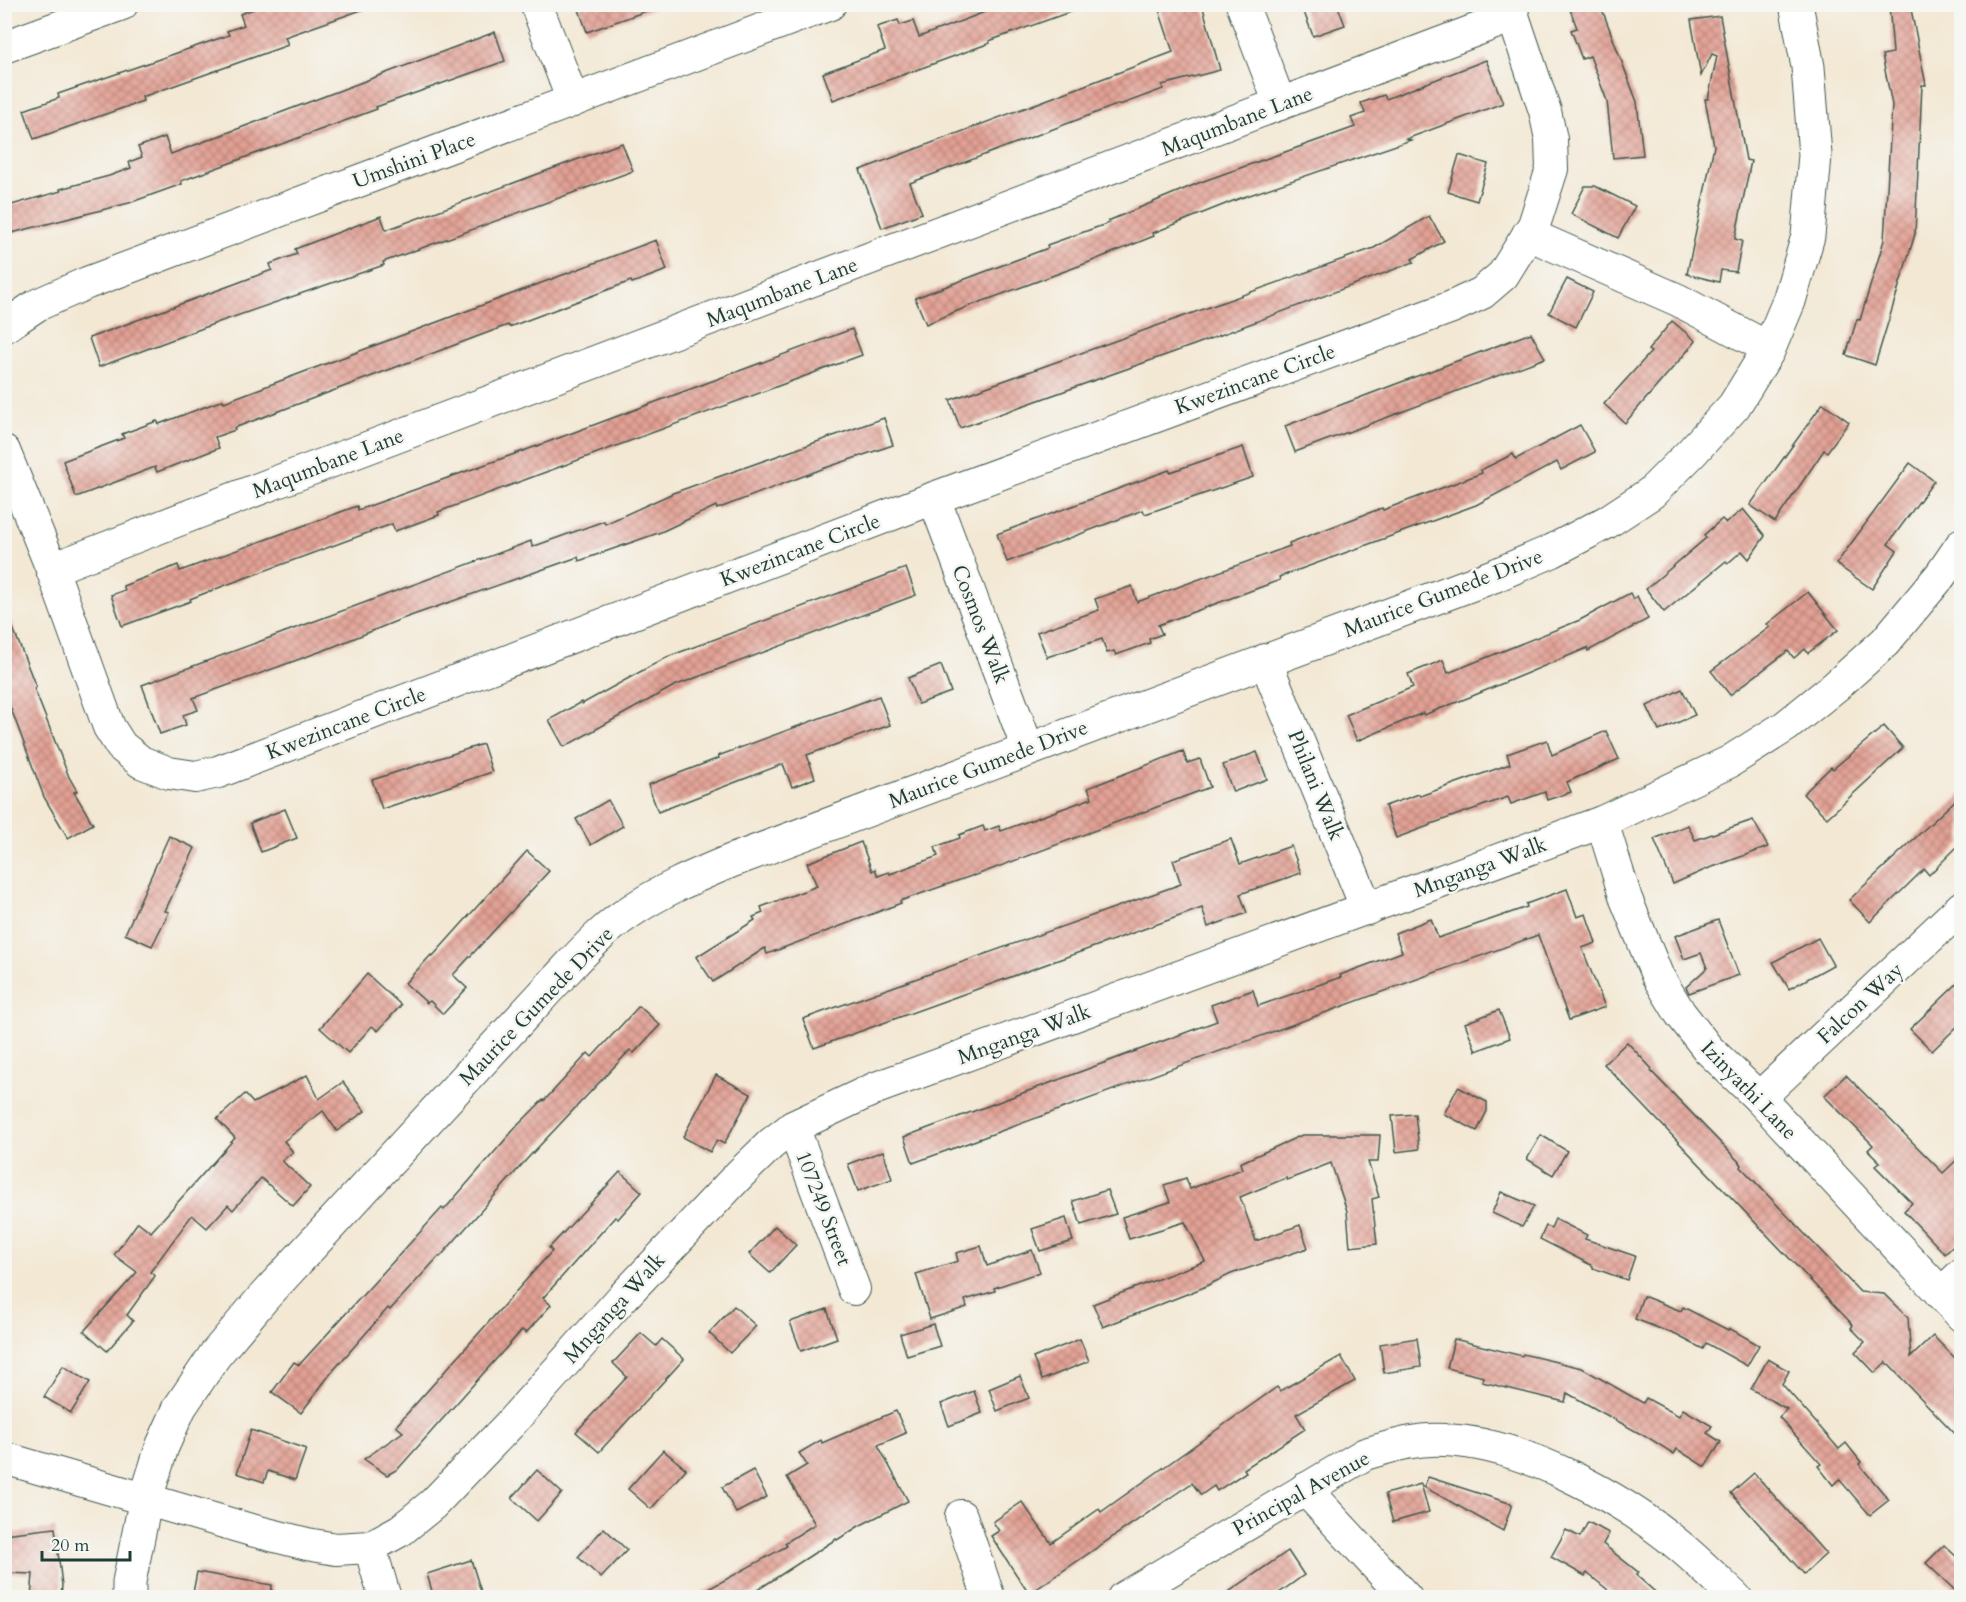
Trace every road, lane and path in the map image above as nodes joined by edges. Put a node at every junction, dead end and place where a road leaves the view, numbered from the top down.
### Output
1 (122, 4) edge
2 (536, 4) edge
3 (830, 4) edge
4 (1242, 4) edge
5 (1796, 4) edge
6 (1511, 10) edge
7 (4, 47) edge
8 (573, 101) junction
9 (1280, 104) junction
10 (1528, 234) junction
11 (4, 327) edge
12 (1768, 351) junction
13 (4, 451) edge
14 (934, 498) junction
15 (1962, 544) edge
16 (52, 569) junction
17 (1265, 660) junction
18 (1028, 749) junction
19 (1602, 822) junction
20 (1962, 907) edge
21 (1367, 909) junction
22 (1759, 1098) junction
23 (793, 1127) junction
24 (854, 1289) dead end
25 (1955, 1295) edge
26 (4, 1458) edge
27 (1305, 1489) junction
28 (146, 1498) junction
29 (961, 1516) dead end
30 (370, 1547) junction
31 (129, 1598) edge
32 (385, 1598) edge
33 (989, 1598) edge
34 (1123, 1598) edge
35 (1406, 1598) edge
36 (1736, 1598) edge

1 - 7 street
2 - 8 street
3 - 8 street, Umshini Place
4 - 9 street
5 - 12 street, Maurice Gumede Drive
6 - 9 street, Maqumbane Lane
6 - 10 street, Kwezincane Circle
8 - 11 street, Umshini Place
9 - 16 street, Maqumbane Lane
10 - 12 street
10 - 14 street, Kwezincane Circle
12 - 17 street, Maurice Gumede Drive
13 - 16 street, Kwezincane Circle
14 - 16 street, Kwezincane Circle
14 - 18 street, Cosmos Walk
15 - 19 street, Mnganga Walk
17 - 18 street, Maurice Gumede Drive
17 - 21 street, Philani Walk
18 - 28 street, Maurice Gumede Drive
19 - 21 street, Mnganga Walk
19 - 22 street, Izinyathi Lane
20 - 22 street, Falcon Way
21 - 23 street, Mnganga Walk
22 - 25 street, Izinyathi Lane
23 - 24 street, 107249 Street
23 - 30 street, Mnganga Walk
26 - 28 street, Mnganga Walk
27 - 34 street, Principal Avenue
27 - 35 street
27 - 36 street, Principal Avenue
28 - 30 street, Mnganga Walk
28 - 31 street, Maurice Gumede Drive
29 - 33 street
30 - 32 street

